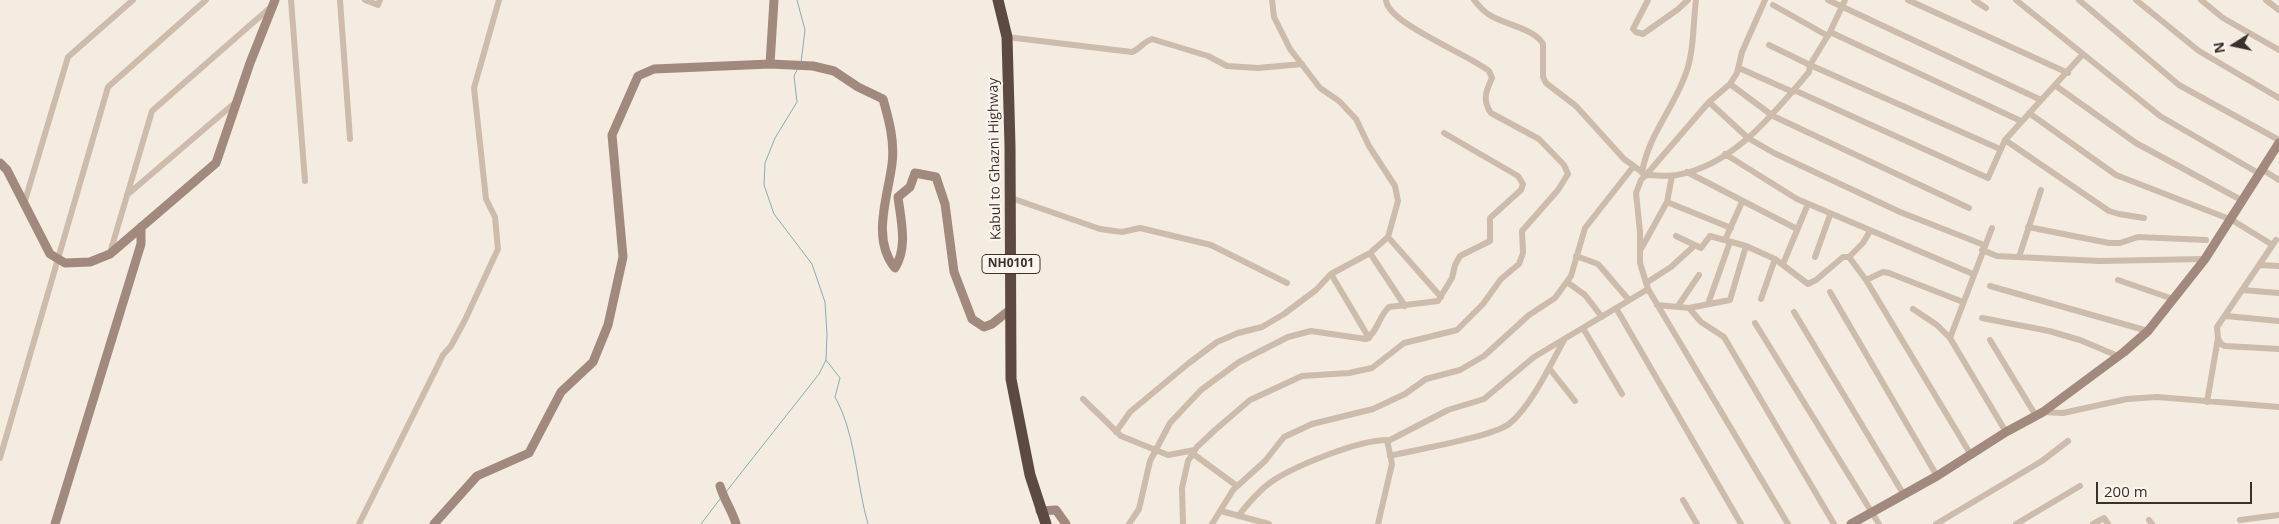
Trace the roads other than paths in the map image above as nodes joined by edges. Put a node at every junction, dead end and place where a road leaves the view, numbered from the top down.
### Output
1 (133, 0) edge
2 (206, 0) edge
3 (291, 0) edge
4 (340, 0) edge
5 (365, 0) edge
6 (380, 0) edge
7 (499, 0) edge
8 (774, 0) edge
9 (998, 0) edge
10 (1272, 0) edge
11 (1386, 0) edge
12 (1474, 0) edge
13 (1648, 0) edge
14 (1688, 0) edge
15 (1696, 0) edge
16 (1765, 0) edge
17 (1829, 0) edge
18 (1845, 0) edge
19 (1908, 0) edge
20 (1974, 0) edge
21 (2016, 0) edge
22 (2078, 0) edge
23 (2136, 0) edge
24 (2201, 0) edge
25 (2266, 0) edge
26 (275, 2) edge
27 (1773, 5) dead end
28 (1842, 7) junction
29 (1986, 8) dead end
30 (2279, 10) edge
31 (1829, 34) junction
32 (1007, 37) junction
33 (1769, 45) dead end
34 (2279, 50) edge
35 (2083, 54) junction
36 (770, 64) junction
37 (1302, 64) junction
38 (1810, 65) junction
39 (1739, 68) junction
40 (2068, 73) junction
41 (1730, 84) junction
42 (2056, 86) junction
43 (1794, 91) junction
44 (2279, 98) edge
45 (238, 100) junction
46 (2041, 100) junction
47 (1709, 102) junction
48 (2030, 113) junction
49 (1773, 116) junction
50 (2021, 121) junction
51 (1444, 133) dead end
52 (1748, 138) junction
53 (350, 139) dead end
54 (2005, 140) junction
55 (2279, 141) edge
56 (2000, 149) junction
57 (1725, 154) junction
58 (0, 164) edge
59 (1633, 167) junction
60 (1688, 172) junction
61 (2261, 172) junction
62 (1644, 174) junction
63 (1672, 176) junction
64 (304, 180) dead end
65 (2279, 180) edge
66 (2041, 190) dead end
67 (127, 195) junction
68 (1011, 198) junction
69 (2243, 201) junction
70 (1667, 202) junction
71 (1742, 202) junction
72 (24, 204) junction
73 (1808, 204) junction
74 (1969, 208) dead end
75 (1830, 215) junction
76 (2144, 218) dead end
77 (2232, 220) junction
78 (141, 227) junction
79 (2028, 227) junction
80 (1731, 228) junction
81 (1992, 228) dead end
82 (1797, 229) junction
83 (1870, 231) junction
84 (1676, 236) dead end
85 (1388, 237) junction
86 (2206, 240) dead end
87 (1727, 241) junction
88 (1694, 246) junction
89 (1746, 246) junction
90 (1983, 248) junction
91 (1640, 250) junction
92 (1370, 253) junction
93 (110, 254) junction
94 (1576, 256) junction
95 (1815, 257) dead end
96 (1849, 257) junction
97 (2019, 257) junction
98 (58, 258) junction
99 (1775, 259) junction
100 (2205, 259) junction
101 (1783, 264) junction
102 (2260, 265) junction
103 (2279, 266) edge
104 (1331, 274) junction
105 (1973, 274) junction
106 (1699, 275) dead end
107 (1866, 280) junction
108 (2118, 280) dead end
109 (1567, 282) junction
110 (1287, 283) dead end
111 (1647, 286) junction
112 (1990, 286) dead end
113 (2242, 290) junction
114 (1830, 292) dead end
115 (2279, 293) edge
116 (1441, 297) junction
117 (1761, 299) dead end
118 (2174, 299) junction
119 (1629, 300) junction
120 (1963, 302) junction
121 (1708, 304) junction
122 (1658, 305) junction
123 (1405, 306) junction
124 (1678, 306) junction
125 (1616, 308) junction
126 (1689, 308) junction
127 (1011, 309) junction
128 (1913, 309) dead end
129 (1794, 312) dead end
130 (2226, 316) junction
131 (1602, 317) junction
132 (1982, 318) dead end
133 (2279, 320) edge
134 (1755, 323) dead end
135 (1583, 328) junction
136 (2148, 331) junction
137 (1369, 338) junction
138 (1565, 338) junction
139 (1950, 338) junction
140 (2218, 338) junction
141 (1990, 340) dead end
142 (2279, 349) edge
143 (2118, 356) junction
144 (1549, 368) junction
145 (1622, 394) dead end
146 (1083, 399) dead end
147 (1575, 400) dead end
148 (2207, 402) junction
149 (2279, 406) edge
150 (2040, 414) junction
151 (1116, 432) junction
152 (2006, 432) junction
153 (1388, 441) junction
154 (2068, 441) dead end
155 (1155, 451) junction
156 (1193, 452) junction
157 (1971, 455) junction
158 (1390, 456) junction
159 (0, 458) edge
160 (1937, 476) junction
161 (720, 486) dead end
162 (1237, 486) junction
163 (2080, 486) dead end
164 (1904, 495) junction
165 (1683, 500) dead end
166 (1221, 510) junction
167 (1040, 511) junction
168 (1872, 512) junction
169 (2279, 515) edge
170 (1238, 516) junction
171 (2240, 520) dead end
172 (55, 524) edge
173 (360, 524) edge
174 (434, 524) edge
175 (736, 524) edge
176 (1046, 524) edge
177 (1066, 524) edge
178 (1129, 524) edge
179 (1183, 524) edge
180 (1212, 524) edge
181 (1269, 524) edge
182 (1378, 524) edge
183 (1697, 524) edge
184 (1741, 524) edge
185 (1788, 524) edge
186 (1834, 524) edge
187 (1851, 524) edge
188 (1879, 524) edge
189 (1936, 524) edge
190 (2016, 524) edge
191 (2093, 524) edge
192 (2108, 524) edge

1 - 72 street
2 - 98 street
3 - 64 street
4 - 53 street
5 - 6 street
7 - 173 street
8 - 36 street
9 - 32 highway, Kabul to Ghazni Highway / NH0101
10 - 37 street
11 - 156 street
12 - 59 street
13 - 14 street
15 - 62 street
16 - 39 street
17 - 28 street
18 - 28 street
19 - 40 street
20 - 29 street
21 - 35 street
22 - 55 street
23 - 44 street
24 - 34 street
25 - 30 street
26 - 45 street
26 - 67 street
27 - 31 street
28 - 31 street
28 - 46 street
31 - 38 street
31 - 50 street
32 - 37 street
32 - 68 highway, Kabul to Ghazni Highway / NH0101
33 - 38 street
35 - 40 street
35 - 61 street
36 - 127 street
36 - 174 street
37 - 85 street
38 - 43 street
38 - 56 street
39 - 41 street
39 - 43 street
40 - 42 street
41 - 47 street
41 - 49 street
42 - 46 street
42 - 69 street
43 - 49 street
43 - 56 street
45 - 67 street
45 - 78 street
46 - 48 street
47 - 52 street
47 - 62 street
48 - 50 street
48 - 77 street
49 - 52 street
49 - 74 street
50 - 54 street
51 - 116 street
52 - 57 street
52 - 90 street
54 - 56 street
54 - 76 street
55 - 61 street
57 - 60 street
57 - 73 street
58 - 72 street
59 - 62 street
59 - 94 street
60 - 63 street
60 - 71 street
61 - 65 street
61 - 69 street
62 - 63 street
62 - 91 street
63 - 70 street
66 - 79 street
67 - 93 street
68 - 110 street
68 - 127 highway, Kabul to Ghazni Highway / NH0101
69 - 77 street
70 - 80 street
70 - 91 street
71 - 80 street
71 - 82 street
72 - 98 street
73 - 75 street
73 - 82 street
75 - 83 street
75 - 95 street
77 - 100 street
77 - 102 street
78 - 93 street
78 - 172 street
79 - 86 street
79 - 97 street
80 - 87 street
81 - 90 street
82 - 101 street
83 - 96 street
83 - 105 street
84 - 88 street
85 - 92 street
85 - 116 street
87 - 88 street
87 - 89 street
87 - 121 street
88 - 111 street
89 - 99 street
89 - 121 street
90 - 97 street
90 - 105 street
91 - 111 street
92 - 104 street
92 - 123 street
93 - 98 street
94 - 109 street
94 - 119 street
96 - 101 street
96 - 107 street
97 - 100 street
98 - 159 street
99 - 101 street
99 - 117 street
100 - 118 street
102 - 103 street
102 - 113 street
104 - 137 street
104 - 151 street
105 - 120 street
106 - 124 street
107 - 120 street
107 - 157 street
108 - 118 street
109 - 131 street
109 - 162 street
111 - 119 street
111 - 122 street
112 - 136 street
113 - 115 street
113 - 130 street
114 - 160 street
116 - 123 street
118 - 136 street
119 - 125 street
120 - 139 street
121 - 126 street
122 - 124 street
122 - 185 street
123 - 137 street
124 - 126 street
125 - 131 street
125 - 184 street
126 - 186 street
127 - 167 highway, Kabul to Ghazni Highway / NH0101
128 - 139 street
129 - 164 street
130 - 133 street
130 - 140 street
131 - 135 street
132 - 143 street
134 - 168 street
135 - 138 street
135 - 145 street
136 - 143 street
137 - 155 street
138 - 144 street
138 - 153 street
139 - 152 street
140 - 142 street
140 - 148 street
141 - 150 street
143 - 150 street
144 - 147 street
144 - 158 street
146 - 151 street
148 - 149 street
148 - 150 street
150 - 152 street
151 - 155 street
152 - 157 street
153 - 158 street
153 - 170 street
154 - 189 street
155 - 156 street
155 - 178 street
156 - 162 street
156 - 179 street
157 - 160 street
158 - 182 street
160 - 164 street
161 - 175 street
162 - 166 street
163 - 190 street
164 - 168 street
165 - 183 street
166 - 170 street
166 - 180 street
167 - 176 highway, Kabul to Ghazni Highway / NH0101
167 - 177 street
168 - 187 street
168 - 188 street
169 - 171 street
170 - 181 street
191 - 192 street

